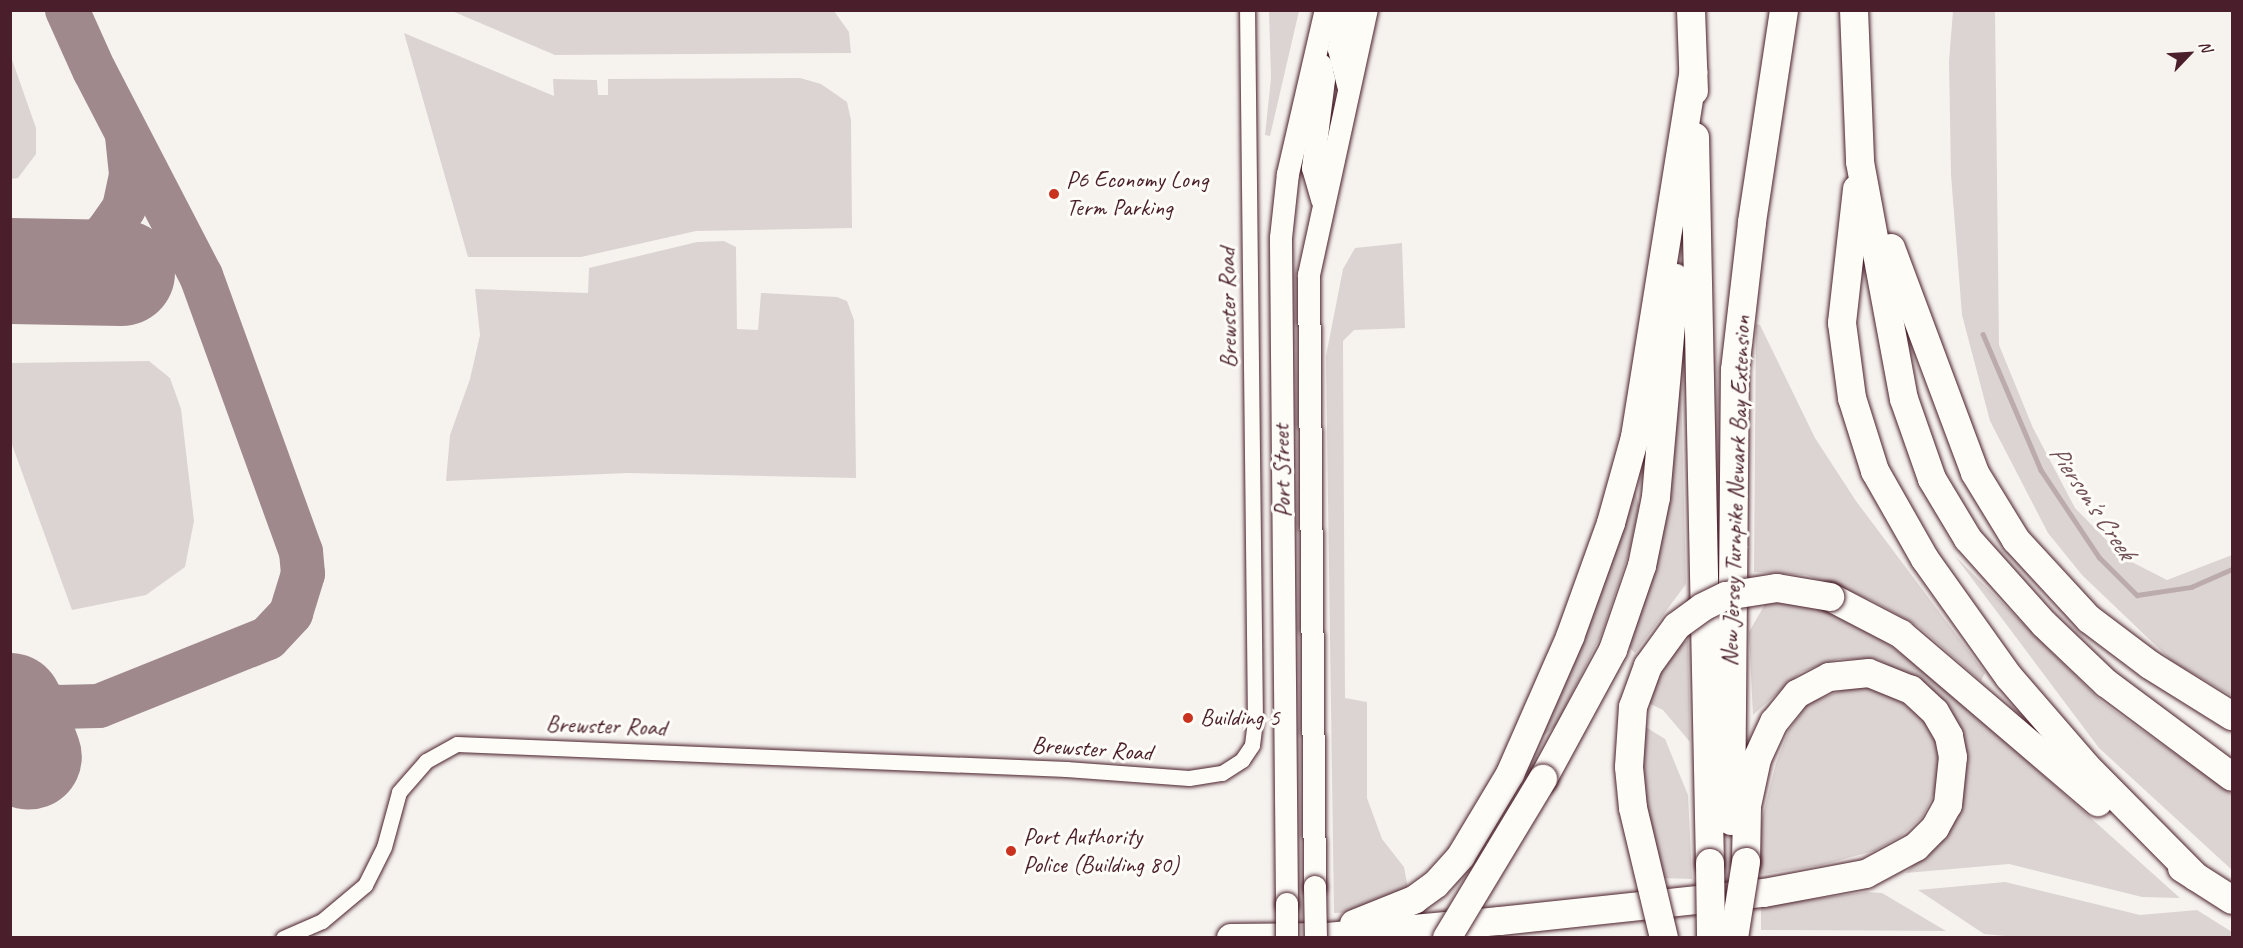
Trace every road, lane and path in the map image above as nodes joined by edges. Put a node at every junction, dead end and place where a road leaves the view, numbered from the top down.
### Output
1 (1247, 10) edge
2 (1326, 10) edge
3 (1346, 10) edge
4 (1368, 10) edge
5 (1691, 10) edge
6 (1784, 10) edge
7 (1854, 10) edge
8 (1317, 47) junction
9 (1693, 73) junction
10 (1349, 89) junction
11 (1860, 162) junction
12 (1323, 201) junction
13 (2232, 716) edge
14 (2232, 777) edge
15 (1729, 863) junction
16 (2196, 877) junction
17 (2232, 900) edge
18 (1299, 936) edge
19 (283, 938) edge
20 (1231, 938) edge
21 (1447, 938) edge
22 (1664, 938) edge
23 (1711, 938) edge
24 (1734, 938) edge

1 - 19 street, Brewster Road
2 - 8 main road, Port Street
3 - 10 main road
4 - 10 main road, Port Street
5 - 9 highway, New Jersey Turnpike Newark Bay Extension
6 - 15 highway, New Jersey Turnpike Newark Bay Extension
7 - 11 highway
8 - 12 main road
8 - 18 main road, Port Street, bridge
9 - 15 highway, New Jersey Turnpike Newark Bay Extension
9 - 18 highway
9 - 21 highway, bridge
10 - 12 main road, Port Street
11 - 13 highway
11 - 14 highway
11 - 16 highway
12 - 18 main road, Port Street, bridge
15 - 18 highway
15 - 23 highway, New Jersey Turnpike Newark Bay Extension, bridge
15 - 24 highway, New Jersey Turnpike Newark Bay Extension, bridge
16 - 17 highway
16 - 22 highway, bridge
18 - 20 highway

